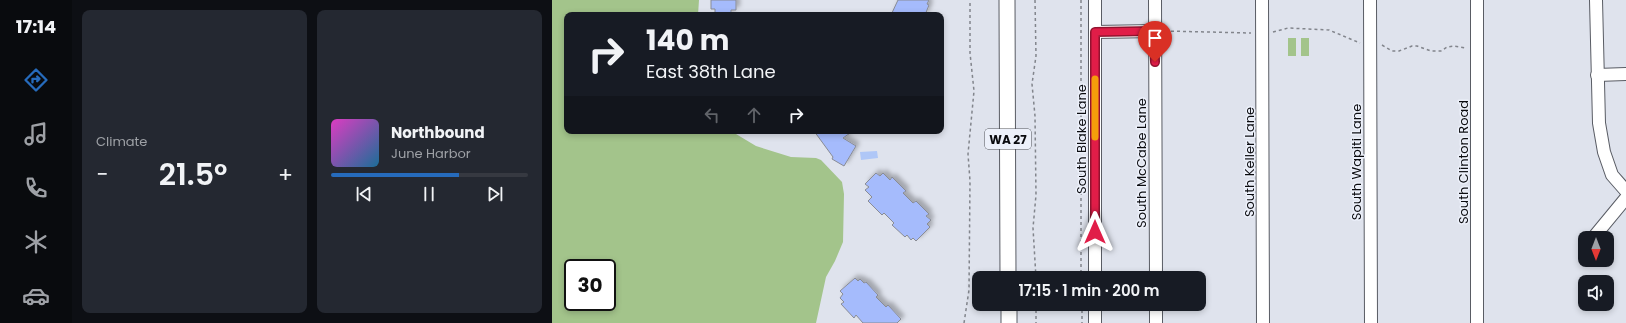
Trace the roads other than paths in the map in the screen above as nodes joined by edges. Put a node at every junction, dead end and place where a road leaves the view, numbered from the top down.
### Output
1 (1006, 0) edge
2 (1095, 0) edge
3 (1154, 0) edge
4 (1262, 0) edge
5 (1370, 0) edge
6 (1476, 0) edge
7 (1596, 0) edge
8 (1154, 31) junction
9 (1095, 32) junction
10 (1626, 74) edge
11 (1597, 75) junction
12 (1626, 191) edge
13 (1626, 198) edge
14 (1599, 231) edge
15 (1008, 271) edge
16 (1095, 271) edge
17 (1156, 271) edge
18 (1009, 311) edge
19 (1095, 311) edge
20 (1156, 311) edge
21 (1009, 323) edge
22 (1095, 323) edge
23 (1156, 323) edge
24 (1263, 323) edge
25 (1370, 323) edge
26 (1478, 323) edge

1 - 15 main road, WA 27
2 - 9 street, South Blake Lane
3 - 8 street, South McCabe Lane
4 - 24 street, South Keller Lane
5 - 25 street, South Wapiti Lane
6 - 26 street, South Clinton Road
7 - 11 street
8 - 9 street
8 - 17 street, South McCabe Lane
9 - 16 street, South Blake Lane
10 - 11 street
11 - 12 street
13 - 14 street
18 - 21 main road
19 - 22 street
20 - 23 street

